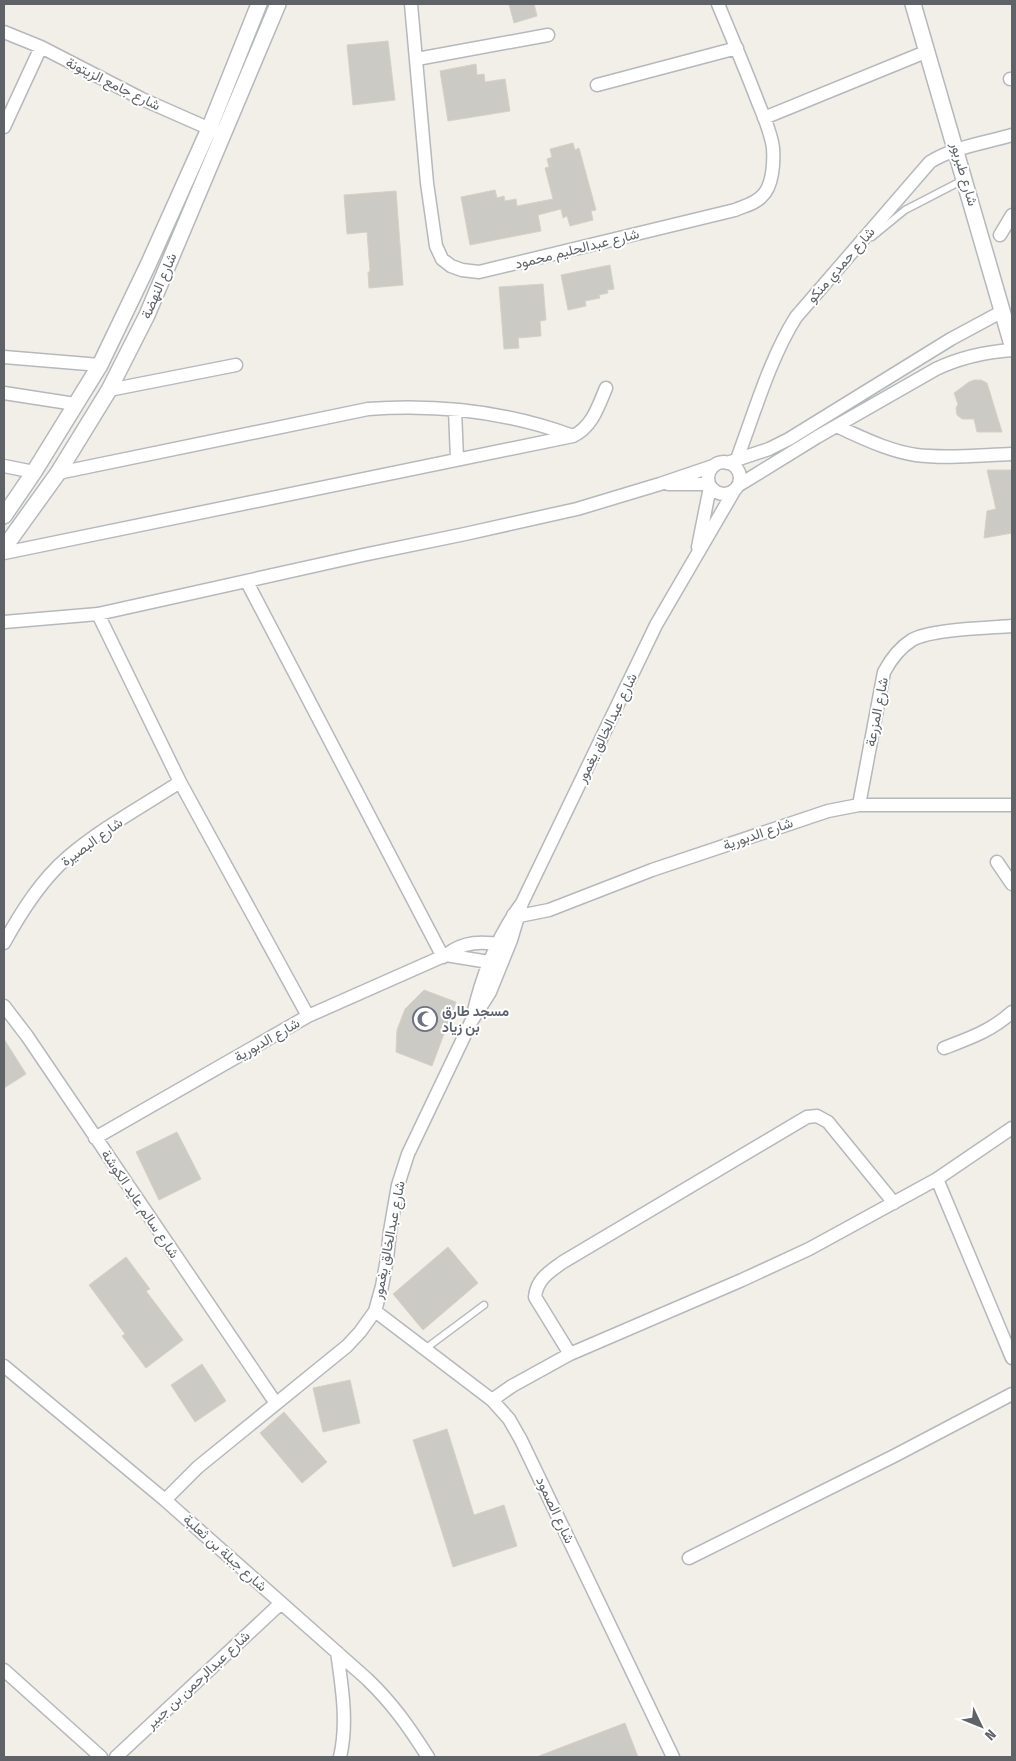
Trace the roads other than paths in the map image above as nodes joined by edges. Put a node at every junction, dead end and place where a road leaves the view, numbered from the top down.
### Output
1 (259, 4) edge
2 (278, 4) edge
3 (411, 4) edge
4 (718, 4) edge
5 (913, 4) edge
6 (4, 32) edge
7 (548, 34) dead end
8 (41, 47) junction
9 (737, 48) junction
10 (928, 51) junction
11 (417, 59) junction
12 (597, 85) dead end
13 (764, 118) junction
14 (4, 127) edge
15 (216, 132) junction
16 (1012, 135) edge
17 (956, 150) junction
18 (965, 179) junction
19 (1012, 215) edge
20 (1000, 235) dead end
21 (857, 248) junction
22 (1003, 311) junction
23 (1012, 345) edge
24 (1012, 350) edge
25 (4, 357) edge
26 (100, 365) junction
27 (236, 365) dead end
28 (606, 388) dead end
29 (109, 390) junction
30 (4, 393) edge
31 (75, 404) junction
32 (455, 410) junction
33 (836, 426) junction
34 (573, 436) junction
35 (1012, 454) edge
36 (457, 459) junction
37 (732, 461) junction
38 (4, 466) edge
39 (713, 466) junction
40 (34, 472) junction
41 (58, 473) junction
42 (660, 484) junction
43 (710, 486) junction
44 (736, 488) junction
45 (4, 516) edge
46 (4, 548) edge
47 (4, 553) edge
48 (696, 554) junction
49 (247, 582) junction
50 (98, 614) junction
51 (4, 622) edge
52 (1012, 626) edge
53 (180, 782) junction
54 (859, 805) junction
55 (1012, 805) edge
56 (997, 862) dead end
57 (1012, 884) edge
58 (518, 911) junction
59 (4, 943) edge
60 (503, 945) junction
61 (444, 956) junction
62 (489, 962) junction
63 (502, 964) junction
64 (4, 1006) edge
65 (1012, 1012) edge
66 (308, 1016) junction
67 (471, 1022) junction
68 (944, 1048) dead end
69 (1012, 1128) edge
70 (94, 1138) junction
71 (937, 1179) junction
72 (894, 1203) junction
73 (484, 1305) dead end
74 (375, 1311) junction
75 (425, 1349) junction
76 (570, 1354) junction
77 (1012, 1358) edge
78 (4, 1366) edge
79 (1012, 1394) edge
80 (492, 1400) junction
81 (275, 1402) junction
82 (165, 1500) junction
83 (689, 1558) dead end
84 (281, 1603) junction
85 (337, 1652) junction
86 (4, 1670) edge
87 (101, 1757) edge
88 (116, 1757) edge
89 (340, 1757) edge
90 (428, 1757) edge
91 (673, 1757) edge

1 - 15 street, شارع النهضة
2 - 15 street, شارع النهضة
3 - 11 street, شارع عبدالحليم محمود
4 - 9 street, شارع عبدالحليم محمود
5 - 10 street, شارع طبربور
6 - 8 street, شارع جامع الزيتونة
7 - 11 street
8 - 14 street
8 - 15 street, شارع جامع الزيتونة
9 - 12 street
9 - 13 street, شارع عبدالحليم محمود
10 - 13 street
10 - 17 street, شارع طبربور
11 - 13 street, شارع عبدالحليم محمود
15 - 26 street, شارع النهضة
15 - 29 street, شارع النهضة
16 - 17 street, شارع حمدي منكو
17 - 18 street, شارع طبربور
17 - 21 street, شارع حمدي منكو
18 - 21 lane
18 - 22 street, شارع طبربور
19 - 20 street
21 - 37 street, شارع حمدي منكو
22 - 23 street, شارع طبربور
22 - 37 street
24 - 33 street
25 - 26 street
26 - 31 street, شارع النهضة
27 - 29 street
28 - 34 street
29 - 41 street, شارع النهضة
30 - 31 street
31 - 40 street, شارع النهضة
32 - 34 street
32 - 36 street
32 - 41 street
33 - 35 street
33 - 44 street
34 - 36 street
36 - 47 street
37 - 39 street
37 - 44 street
38 - 40 street
39 - 42 street
39 - 43 street
40 - 45 street, شارع النهضة
41 - 46 street, شارع النهضة
42 - 43 street
42 - 49 street
43 - 44 street
43 - 48 street, شارع عبدالخالق يغمور
44 - 48 street, شارع عبدالخالق يغمور
48 - 58 street, شارع عبدالخالق يغمور
49 - 50 street
49 - 61 street
50 - 51 street
50 - 53 street
52 - 54 street, شارع المزرعة
53 - 59 street, شارع البصيرة
53 - 66 street
54 - 55 street, شارع الدبورية
54 - 58 street, شارع الدبورية
56 - 57 street
58 - 60 street, شارع عبدالخالق يغمور
60 - 61 street, شارع الدبورية
60 - 62 street, شارع عبدالخالق يغمور
60 - 63 street, شارع عبدالخالق يغمور
61 - 62 street
61 - 66 street, شارع الدبورية
62 - 63 street
62 - 67 street, شارع عبدالخالق يغمور
63 - 67 street, شارع عبدالخالق يغمور
64 - 70 street, شارع سالم عايد الكوشة
65 - 68 street
66 - 70 street, شارع الدبورية
67 - 74 street, شارع عبدالخالق يغمور
69 - 71 street
70 - 81 street, شارع سالم عايد الكوشة
71 - 72 street
71 - 77 street
72 - 76 street
72 - 76 street
73 - 75 lane
74 - 75 street, شارع الصمود
74 - 81 street, شارع عبدالخالق يغمور
75 - 80 street, شارع الصمود
76 - 80 street
78 - 82 street, شارع جبلة بن ثعلبة
79 - 83 street
80 - 91 street, شارع الصمود
81 - 82 street, شارع عبدالخالق يغمور
82 - 84 street, شارع جبلة بن ثعلبة
84 - 85 street, شارع جبلة بن ثعلبة
84 - 88 street, شارع عبدالرحمن بن جبير
85 - 89 street
85 - 90 street, شارع جبلة بن ثعلبة
86 - 87 street

